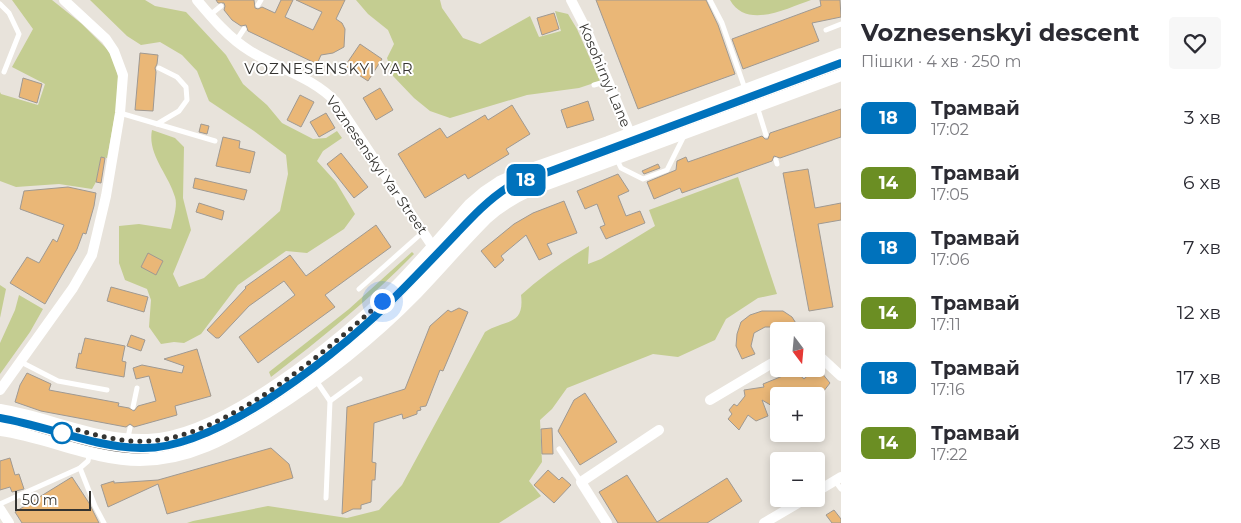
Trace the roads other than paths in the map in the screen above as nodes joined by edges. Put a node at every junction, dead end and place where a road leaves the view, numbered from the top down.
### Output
1 (64, 0) edge
2 (197, 0) edge
3 (571, 0) edge
4 (710, 0) edge
5 (0, 4) edge
6 (221, 6) dead end
7 (210, 15) junction
8 (841, 24) edge
9 (244, 29) dead end
10 (826, 30) dead end
11 (236, 41) junction
12 (841, 55) edge
13 (158, 68) dead end
14 (4, 72) dead end
15 (841, 74) edge
16 (608, 81) junction
17 (594, 85) dead end
18 (748, 90) junction
19 (754, 107) junction
20 (120, 113) junction
21 (157, 124) junction
22 (686, 132) junction
23 (630, 134) junction
24 (766, 135) dead end
25 (215, 140) dead end
26 (608, 143) junction
27 (636, 150) junction
28 (615, 158) junction
29 (424, 232) junction
30 (433, 247) junction
31 (360, 289) dead end
32 (825, 360) edge
33 (21, 362) junction
34 (770, 364) edge
35 (840, 373) edge
36 (315, 379) junction
37 (360, 380) dead end
38 (137, 388) dead end
39 (0, 390) edge
40 (108, 390) dead end
41 (710, 400) dead end
42 (330, 401) junction
43 (133, 407) dead end
44 (0, 411) edge
45 (0, 429) edge
46 (659, 430) dead end
47 (94, 434) junction
48 (128, 434) junction
49 (559, 449) dead end
50 (90, 451) junction
51 (123, 458) junction
52 (80, 468) junction
53 (581, 482) junction
54 (839, 483) edge
55 (825, 488) edge
56 (326, 498) dead end
57 (0, 504) edge
58 (791, 507) edge
59 (0, 509) edge
60 (9, 523) edge
61 (104, 523) edge
62 (608, 523) edge
63 (764, 523) edge

1 - 20 street
2 - 7 street, Voznesenskyi Yar Street
3 - 16 street, Kosohirnyi Lane
4 - 18 lane
5 - 14 lane
6 - 7 lane
7 - 11 street, Voznesenskyi Yar Street
8 - 10 lane
9 - 11 lane
11 - 29 street, Voznesenskyi Yar Street
12 - 18 main road
13 - 21 lane
15 - 19 main road
16 - 17 lane
16 - 23 street, Kosohirnyi Lane
18 - 19 lane
18 - 23 main road
19 - 22 main road
19 - 24 lane
20 - 21 lane
20 - 33 street
21 - 25 lane
22 - 27 main road
22 - 28 lane
23 - 26 main road
23 - 27 street, Kosohirnyi Lane
26 - 28 lane
26 - 30 main road
27 - 28 main road
28 - 36 main road
29 - 30 street, Voznesenskyi Yar Street
29 - 31 lane
30 - 48 main road
32 - 35 street
33 - 39 street
33 - 40 lane
34 - 41 street
36 - 42 lane
36 - 51 main road
37 - 42 lane
38 - 43 lane
42 - 56 lane
44 - 47 main road
45 - 50 main road
46 - 53 street
47 - 48 main road
47 - 50 lane
48 - 51 lane
49 - 53 lane
50 - 51 main road
50 - 52 lane
52 - 57 lane
52 - 61 lane
53 - 62 street
54 - 55 street
58 - 63 street
59 - 60 street

